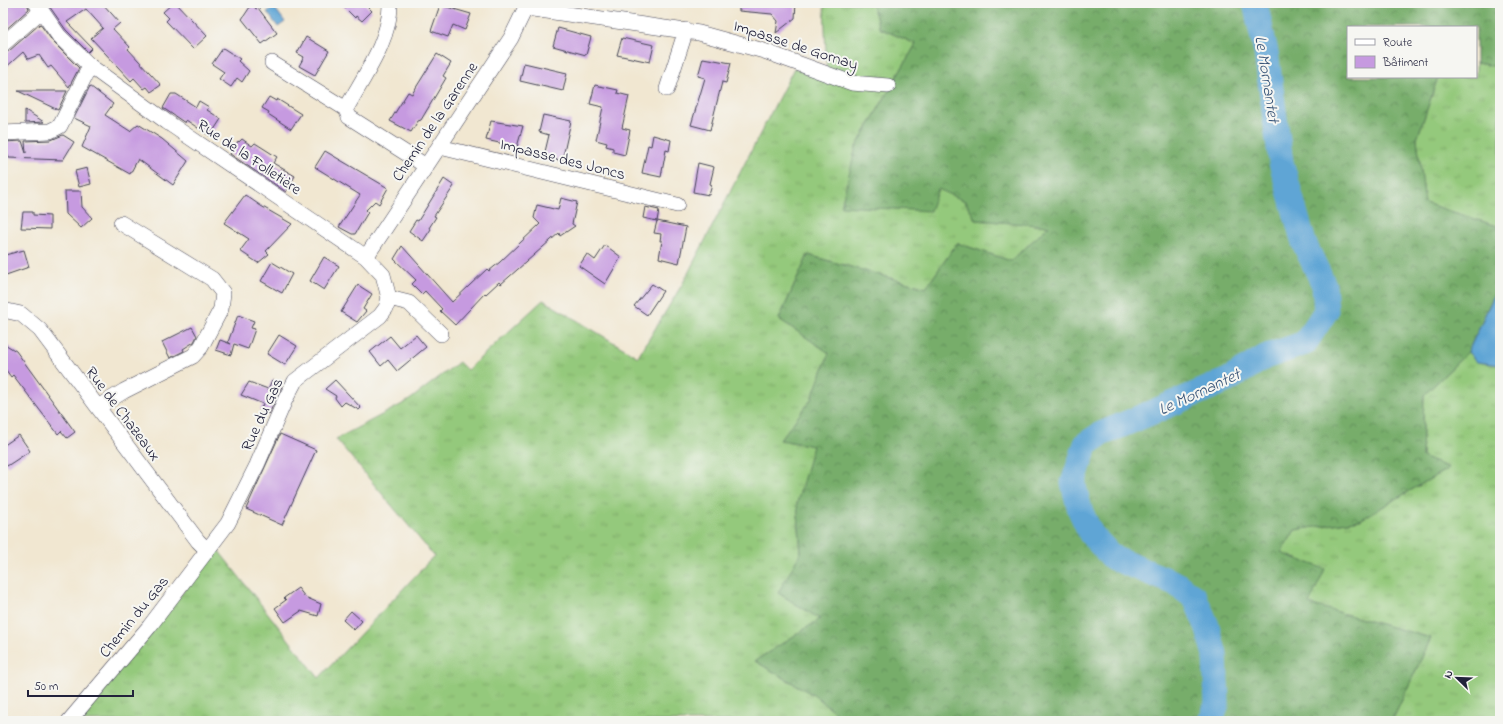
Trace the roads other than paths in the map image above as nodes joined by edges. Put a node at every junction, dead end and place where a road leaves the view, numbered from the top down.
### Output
1 (390, 3) edge
2 (527, 6) edge
3 (38, 7) edge
4 (686, 30) junction
5 (3, 44) edge
6 (272, 63) dead end
7 (90, 66) junction
8 (888, 86) dead end
9 (667, 89) dead end
10 (346, 108) junction
11 (3, 133) edge
12 (440, 146) junction
13 (426, 166) junction
14 (677, 205) dead end
15 (121, 223) dead end
16 (366, 257) junction
17 (390, 298) junction
18 (3, 310) edge
19 (440, 334) dead end
20 (98, 407) junction
21 (207, 550) junction
22 (69, 721) edge

1 - 10 street
2 - 4 street, Impasse de Gornay
2 - 12 street, Chemin de la Garenne
3 - 5 street
3 - 7 street, Rue de la Folletière
4 - 8 street, Impasse de Gornay
4 - 9 street
6 - 10 street
7 - 11 street
7 - 16 street, Rue de la Folletière
10 - 13 street
12 - 13 street, Chemin de la Garenne
12 - 14 street, Impasse des Joncs
13 - 16 street, Chemin de la Garenne
15 - 20 street
16 - 17 street, Rue de la Folletière
17 - 19 street
17 - 21 street, Rue du Gas
18 - 20 street, Rue de Chazeaux
20 - 21 street, Rue de Chazeaux
21 - 22 street, Chemin du Gas

